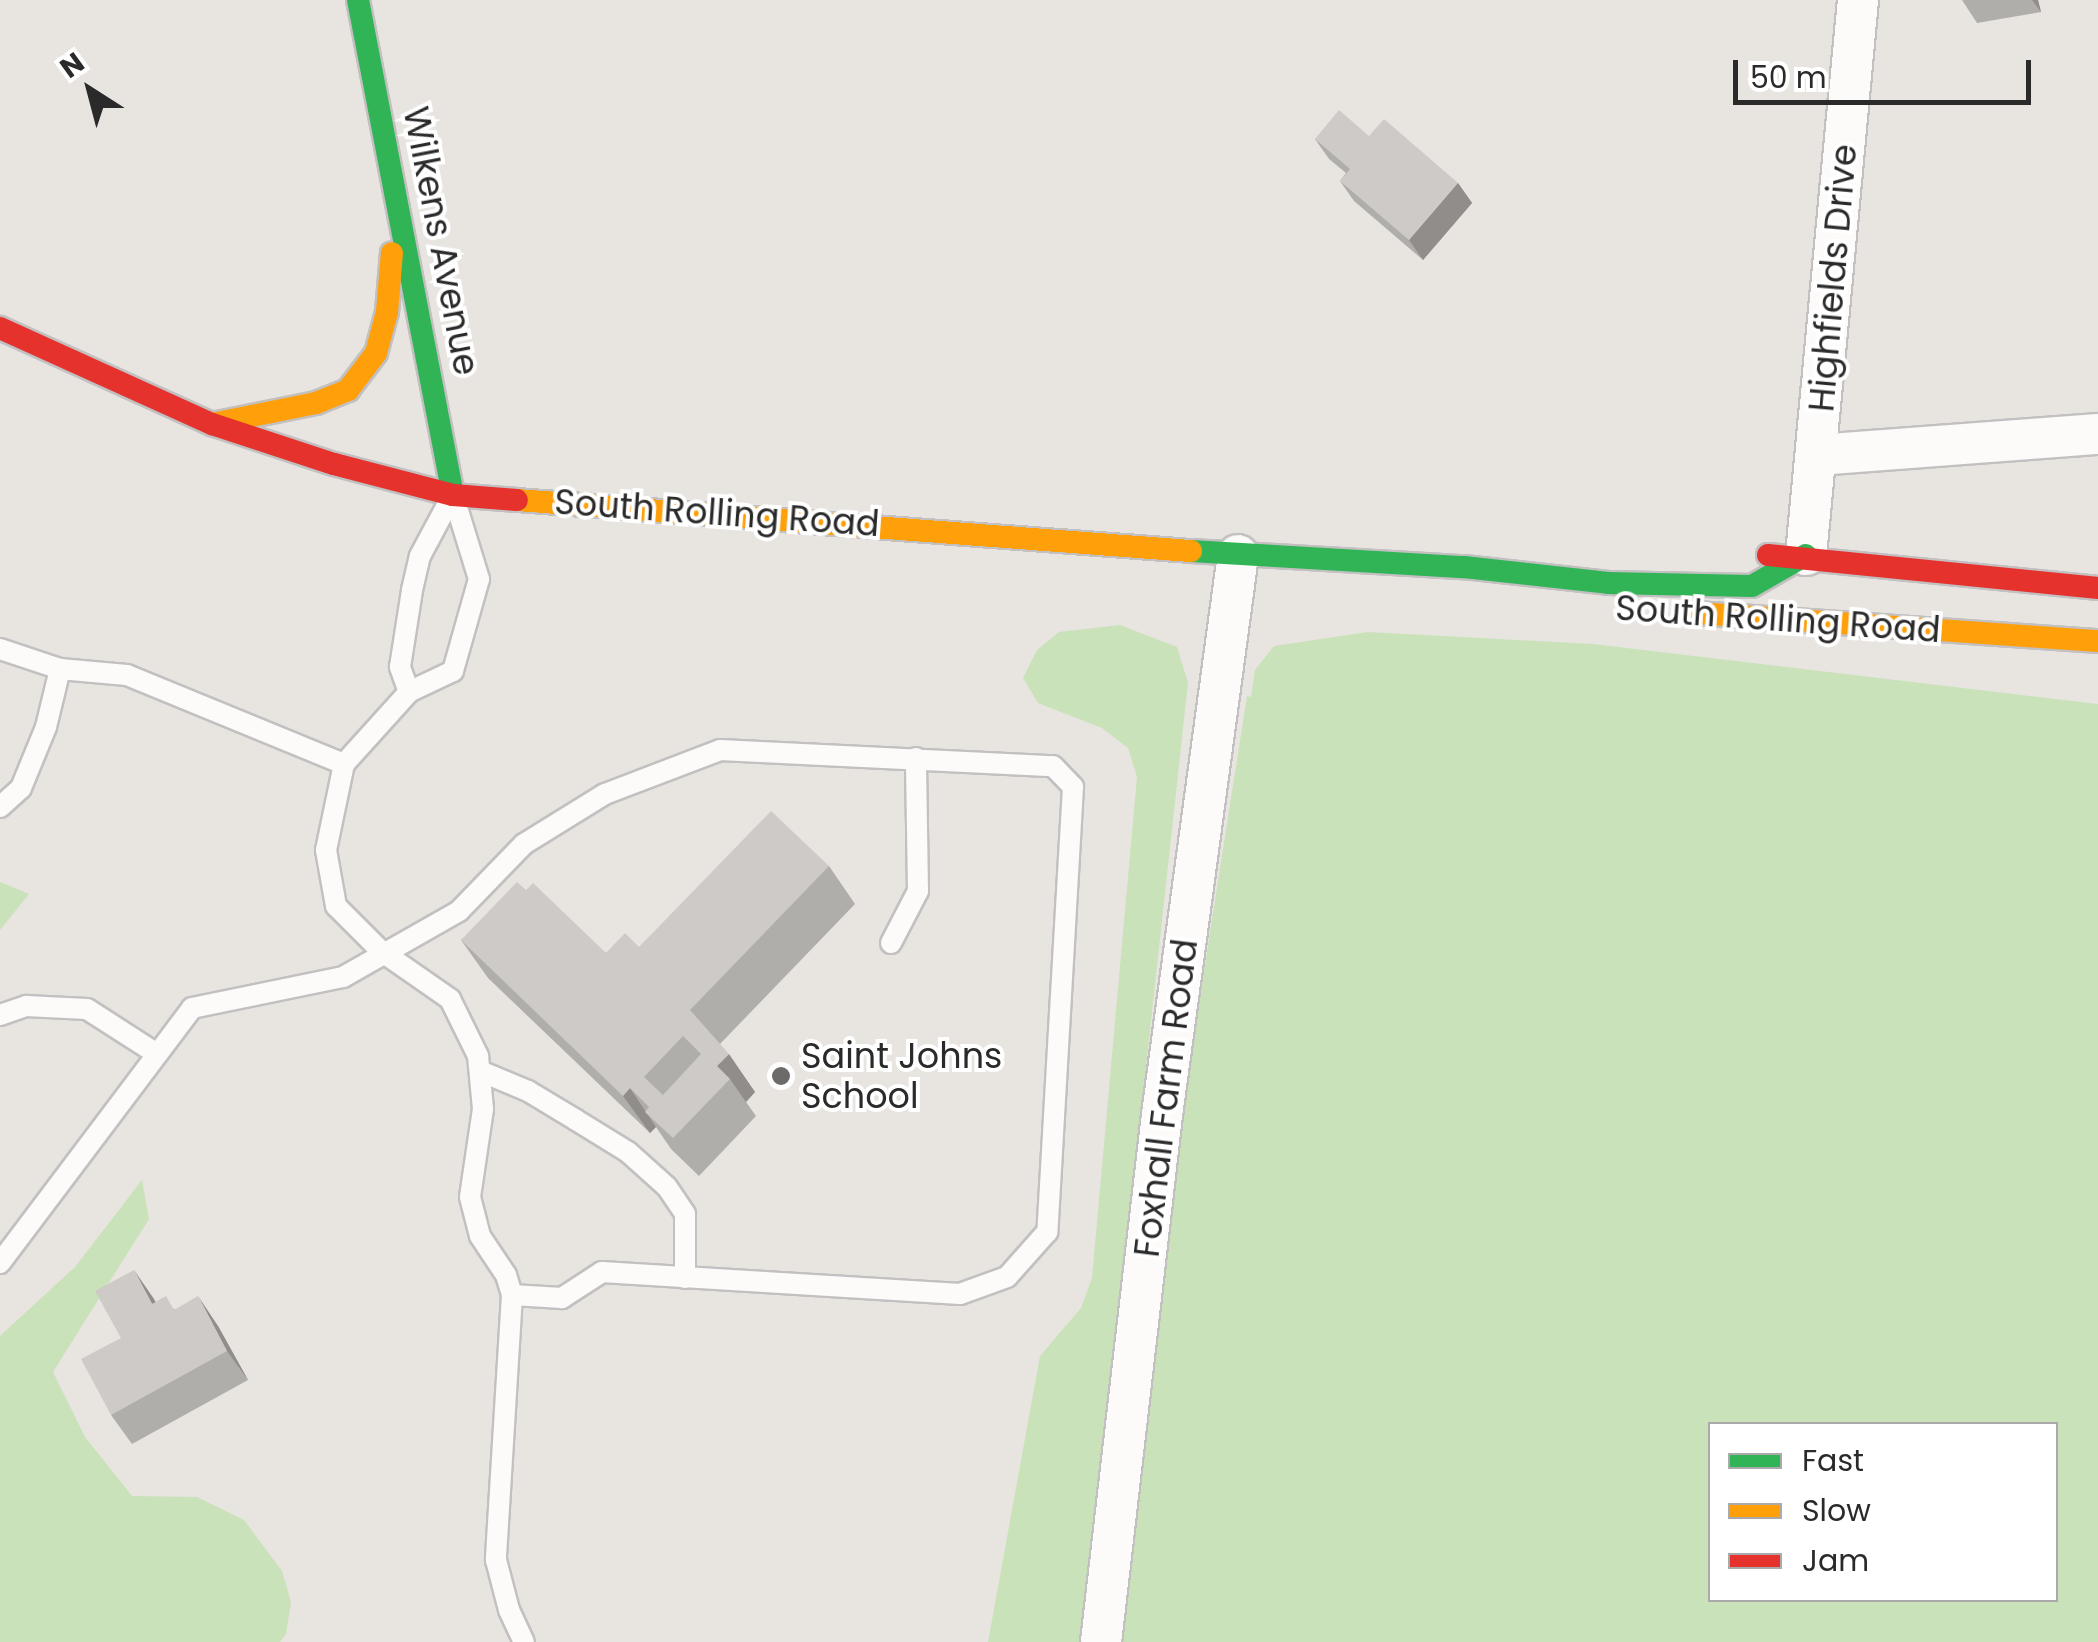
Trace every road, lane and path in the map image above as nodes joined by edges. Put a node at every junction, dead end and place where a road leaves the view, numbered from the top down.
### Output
1 (358, 0) edge
2 (1858, 0) edge
3 (397, 190) junction
4 (0, 328) edge
5 (212, 424) junction
6 (2098, 434) edge
7 (1816, 455) junction
8 (453, 494) junction
9 (1556, 552) dead end
10 (1238, 554) junction
11 (1748, 554) dead end
12 (1806, 555) junction
13 (1464, 567) junction
14 (1842, 585) dead end
15 (2098, 588) edge
16 (1634, 608) dead end
17 (1673, 611) dead end
18 (2016, 611) dead end
19 (2098, 622) edge
20 (2098, 640) edge
21 (0, 648) edge
22 (60, 669) junction
23 (408, 692) junction
24 (916, 758) junction
25 (344, 764) junction
26 (0, 807) edge
27 (891, 943) dead end
28 (381, 952) junction
29 (0, 1015) edge
30 (157, 1054) junction
31 (480, 1071) junction
32 (0, 1263) edge
33 (685, 1278) junction
34 (512, 1295) junction
35 (524, 1642) edge
36 (1100, 1642) edge

1 - 3 main road, Wilkens Avenue
2 - 7 street, Highfields Drive
3 - 5 main road
3 - 8 main road, Wilkens Avenue
4 - 5 main road, South Rolling Road
5 - 8 main road, South Rolling Road
6 - 7 street
7 - 12 street, Highfields Drive
8 - 10 main road, South Rolling Road
8 - 23 lane
8 - 23 lane
9 - 13 main road, South Rolling Road
10 - 13 main road, South Rolling Road
10 - 36 street, Foxhall Farm Road
11 - 12 main road, South Rolling Road
12 - 13 main road, South Rolling Road
12 - 14 main road, South Rolling Road
12 - 15 main road, South Rolling Road
13 - 16 main road, South Rolling Road
17 - 20 main road, South Rolling Road
18 - 19 main road
21 - 22 lane
22 - 25 lane
22 - 26 lane
23 - 25 lane
24 - 27 lane
24 - 28 lane
24 - 33 lane
25 - 28 lane
28 - 30 lane
28 - 31 lane
29 - 30 lane
30 - 32 lane
31 - 33 lane
31 - 34 lane
33 - 34 lane
34 - 35 lane

